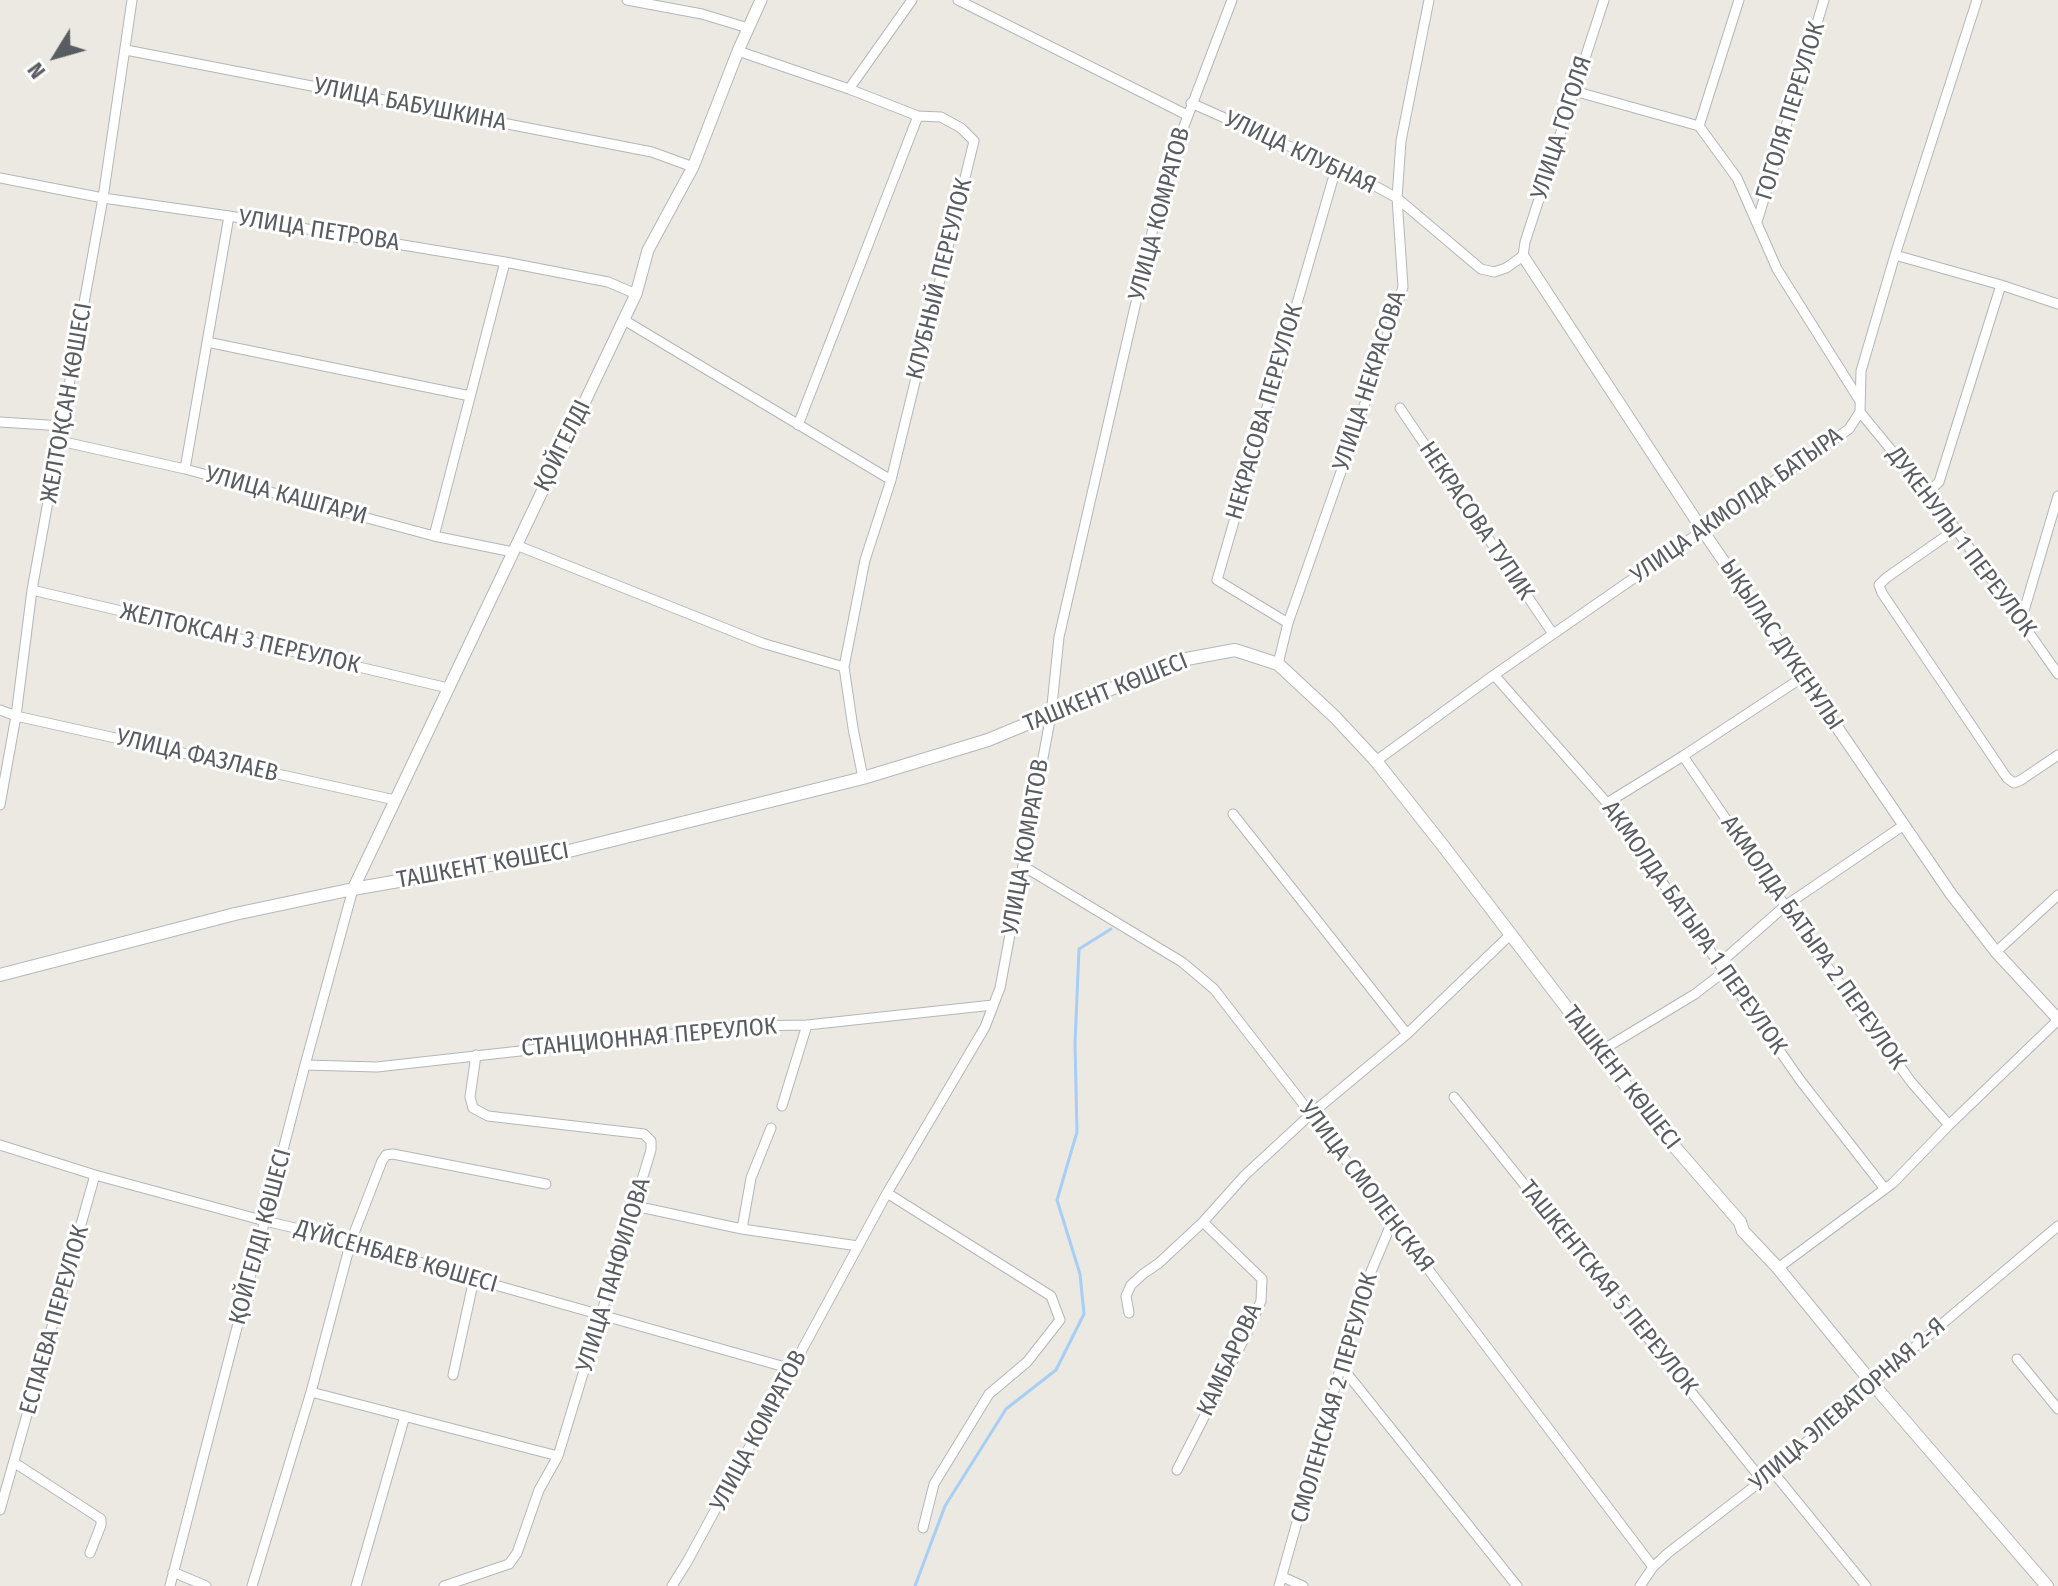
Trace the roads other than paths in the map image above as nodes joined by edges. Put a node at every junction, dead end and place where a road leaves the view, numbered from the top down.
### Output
1 (132, 0) edge
2 (627, 0) edge
3 (761, 0) edge
4 (912, 0) edge
5 (958, 0) edge
6 (1232, 0) edge
7 (1429, 0) edge
8 (1604, 0) edge
9 (1739, 0) edge
10 (1824, 0) edge
11 (1977, 0) edge
12 (748, 28) junction
13 (126, 50) junction
14 (738, 51) junction
15 (849, 89) junction
16 (1574, 91) junction
17 (1191, 103) junction
18 (1187, 115) junction
19 (918, 116) junction
20 (1699, 126) junction
21 (1337, 165) junction
22 (693, 167) junction
23 (0, 178) edge
24 (103, 198) junction
25 (1397, 198) junction
26 (229, 216) junction
27 (1757, 222) junction
28 (1895, 255) junction
29 (1523, 256) junction
30 (505, 262) junction
31 (2001, 285) junction
32 (636, 294) junction
33 (2058, 304) edge
34 (624, 320) junction
35 (207, 342) junction
36 (470, 396) junction
37 (1860, 407) junction
38 (1400, 408) dead end
39 (0, 422) edge
40 (798, 425) junction
41 (63, 426) junction
42 (60, 441) junction
43 (185, 469) junction
44 (891, 480) junction
45 (1927, 493) junction
46 (2058, 496) edge
47 (1956, 529) junction
48 (1703, 531) junction
49 (434, 536) junction
50 (514, 548) junction
51 (32, 590) junction
52 (2021, 621) junction
53 (1288, 623) junction
54 (1553, 634) junction
55 (1278, 664) junction
56 (844, 667) junction
57 (2058, 674) edge
58 (1494, 675) junction
59 (1803, 677) junction
60 (448, 688) junction
61 (0, 710) edge
62 (1051, 715) junction
63 (16, 716) junction
64 (2058, 755) edge
65 (1683, 756) junction
66 (1376, 761) junction
67 (863, 778) junction
68 (395, 800) junction
69 (1607, 803) junction
70 (0, 805) edge
71 (1233, 814) dead end
72 (1904, 825) junction
73 (1023, 866) junction
74 (353, 889) junction
75 (2058, 895) edge
76 (1785, 906) junction
77 (1511, 934) junction
78 (1996, 952) junction
79 (1723, 967) junction
80 (0, 975) edge
81 (993, 1005) junction
82 (2058, 1020) edge
83 (807, 1025) junction
84 (1407, 1034) junction
85 (1599, 1052) junction
86 (476, 1055) junction
87 (305, 1065) junction
88 (1454, 1097) dead end
89 (782, 1106) dead end
90 (1311, 1114) junction
91 (1949, 1125) junction
92 (771, 1128) dead end
93 (0, 1145) edge
94 (95, 1175) junction
95 (546, 1184) dead end
96 (1885, 1189) junction
97 (887, 1193) junction
98 (635, 1206) junction
99 (265, 1221) junction
100 (1203, 1222) junction
101 (1392, 1222) junction
102 (2057, 1228) edge
103 (742, 1229) junction
104 (351, 1241) junction
105 (858, 1246) junction
106 (1778, 1268) junction
107 (474, 1279) junction
108 (1129, 1313) dead end
109 (601, 1316) junction
110 (2017, 1359) dead end
111 (1341, 1366) junction
112 (792, 1369) junction
113 (453, 1375) dead end
114 (1872, 1383) junction
115 (311, 1392) junction
116 (2058, 1409) edge
117 (405, 1416) junction
118 (558, 1456) junction
119 (15, 1463) junction
120 (1177, 1470) dead end
121 (1773, 1472) junction
122 (1762, 1480) junction
123 (0, 1510) edge
124 (923, 1528) dead end
125 (90, 1553) dead end
126 (1653, 1567) junction
127 (173, 1572) junction
128 (1281, 1581) edge
129 (170, 1586) edge
130 (206, 1586) edge
131 (252, 1586) edge
132 (356, 1586) edge
133 (444, 1586) edge
134 (672, 1586) edge
135 (1303, 1586) edge
136 (1517, 1586) edge
137 (1640, 1586) edge
138 (1866, 1586) edge
139 (2047, 1586) edge

1 - 13 street, ЖЕЛТОҚСАН КӨШЕСІ
2 - 12 street
3 - 12 street, ҚОЙГЕЛДІ
4 - 15 street
5 - 18 street
6 - 17 street, УЛИЦА КОМРАТОВ
7 - 25 street, УЛИЦА НЕКРАСОВА
8 - 16 street, УЛИЦА ГОГОЛЯ
9 - 20 street
10 - 27 street, ГОГОЛЯ ПЕРЕУЛОК
11 - 28 street, УЛИЦА АКМОЛДА БАТЫРА
12 - 14 street, ҚОЙГЕЛДІ
13 - 22 street, УЛИЦА БАБУШКИНА
13 - 24 street, ЖЕЛТОҚСАН КӨШЕСІ
14 - 15 street, КЛУБНЫЙ ПЕРЕУЛОК
14 - 22 street, ҚОЙГЕЛДІ
15 - 19 street, КЛУБНЫЙ ПЕРЕУЛОК
16 - 20 street
16 - 29 street, УЛИЦА ГОГОЛЯ
17 - 18 street, УЛИЦА КОМРАТОВ
17 - 21 street, УЛИЦА КЛУБНАЯ
18 - 62 street, УЛИЦА КОМРАТОВ
19 - 40 street
19 - 44 street, КЛУБНЫЙ ПЕРЕУЛОК
20 - 27 street, ГОГОЛЯ ПЕРЕУЛОК
21 - 25 street, УЛИЦА КЛУБНАЯ
21 - 53 street, НЕКРАСОВА ПЕРЕУЛОК
22 - 32 street, ҚОЙГЕЛДІ
23 - 24 street, УЛИЦА ПЕТРОВА
24 - 26 street, УЛИЦА ПЕТРОВА
24 - 41 street, ЖЕЛТОҚСАН КӨШЕСІ
25 - 29 street, УЛИЦА КЛУБНАЯ
25 - 53 street, УЛИЦА НЕКРАСОВА
26 - 30 street, УЛИЦА ПЕТРОВА
26 - 35 street
27 - 37 street, ГОГОЛЯ ПЕРЕУЛОК
28 - 31 street
28 - 37 street, УЛИЦА АКМОЛДА БАТЫРА
29 - 48 street, ЫҚЫЛАС ДҮКЕНҰЛЫ
30 - 32 street, УЛИЦА ПЕТРОВА
30 - 36 street
31 - 33 street
31 - 45 street
32 - 34 street, ҚОЙГЕЛДІ
34 - 40 street
34 - 50 street, ҚОЙГЕЛДІ
35 - 36 street
35 - 43 street
36 - 49 street
37 - 45 street, ДУКЕНУЛЫ 1 ПЕРЕУЛОК
37 - 48 street, УЛИЦА АКМОЛДА БАТЫРА
38 - 54 street, НЕКРАСОВА ТУПИК
39 - 41 street
40 - 44 street
41 - 42 street, ЖЕЛТОҚСАН КӨШЕСІ
42 - 43 street, УЛИЦА КАШГАРИ
42 - 51 street, ЖЕЛТОҚСАН КӨШЕСІ
43 - 49 street, УЛИЦА КАШГАРИ
44 - 56 street, КЛУБНЫЙ ПЕРЕУЛОК
45 - 47 street, ДУКЕНУЛЫ 1 ПЕРЕУЛОК
46 - 52 street
47 - 52 street, ДУКЕНУЛЫ 1 ПЕРЕУЛОК
47 - 64 street
48 - 54 street, УЛИЦА АКМОЛДА БАТЫРА
48 - 59 street, ЫҚЫЛАС ДҮКЕНҰЛЫ
49 - 50 street, УЛИЦА КАШГАРИ
50 - 56 street, УЛИЦА КАШГАРИ
50 - 60 street, ҚОЙГЕЛДІ
51 - 60 street, ЖЕЛТОКСАН 3 ПЕРЕУЛОК
51 - 63 street, ЖЕЛТОҚСАН КӨШЕСІ
52 - 57 street, ДУКЕНУЛЫ 1 ПЕРЕУЛОК
53 - 55 street, УЛИЦА НЕКРАСОВА
54 - 58 street, УЛИЦА АКМОЛДА БАТЫРА
55 - 62 main road, ТАШКЕНТ КӨШЕСІ
55 - 66 main road, ТАШКЕНТ КӨШЕСІ
56 - 67 street, КЛУБНЫЙ ПЕРЕУЛОК
58 - 66 street, УЛИЦА АКМОЛДА БАТЫРА
58 - 69 street, АКМОЛДА БАТЫРА 1 ПЕРЕУЛОК
59 - 65 street
59 - 72 street, ЫҚЫЛАС ДҮКЕНҰЛЫ
60 - 68 street, ҚОЙГЕЛДІ
61 - 63 street, УЛИЦА ФАЗЛАЕВ
62 - 67 main road, ТАШКЕНТ КӨШЕСІ
62 - 73 street, УЛИЦА КОМРАТОВ
63 - 68 street, УЛИЦА ФАЗЛАЕВ
63 - 70 street, ЖЕЛТОҚСАН КӨШЕСІ
65 - 69 street
65 - 76 street, АКМОЛДА БАТЫРА 2 ПЕРЕУЛОК
66 - 77 main road, ТАШКЕНТ КӨШЕСІ
67 - 74 main road, ТАШКЕНТ КӨШЕСІ
68 - 74 street, ҚОЙГЕЛДІ
69 - 79 street, АКМОЛДА БАТЫРА 1 ПЕРЕУЛОК
71 - 84 street
72 - 76 street
72 - 78 street, ЫҚЫЛАС ДҮКЕНҰЛЫ
73 - 81 street, УЛИЦА КОМРАТОВ
73 - 90 street, УЛИЦА СМОЛЕНСКАЯ
74 - 80 main road, ТАШКЕНТ КӨШЕСІ
74 - 87 street, ҚОЙГЕЛДІ КӨШЕСІ
75 - 78 street
76 - 79 street
76 - 91 street, АКМОЛДА БАТЫРА 2 ПЕРЕУЛОК
77 - 84 street
77 - 85 main road, ТАШКЕНТ КӨШЕСІ
78 - 82 street, ЫҚЫЛАС ДҮКЕНҰЛЫ
79 - 85 street
79 - 96 street, АКМОЛДА БАТЫРА 1 ПЕРЕУЛОК
81 - 83 street, СТАНЦИОННАЯ ПЕРЕУЛОК
81 - 97 street, УЛИЦА КОМРАТОВ
82 - 91 street
83 - 86 street, СТАНЦИОННАЯ ПЕРЕУЛОК
83 - 89 street
84 - 90 street
85 - 106 main road, ТАШКЕНТ КӨШЕСІ
86 - 87 street, СТАНЦИОННАЯ ПЕРЕУЛОК
86 - 98 street, УЛИЦА ПАНФИЛОВА
87 - 99 street, ҚОЙГЕЛДІ КӨШЕСІ
88 - 122 street, ТАШКЕНТСКАЯ 5 ПЕРЕУЛОК
90 - 100 street
90 - 101 street, УЛИЦА СМОЛЕНСКАЯ
91 - 96 street
92 - 103 street
93 - 94 street, ДҮЙСЕНБАЕВ КӨШЕСІ
94 - 99 street, ДҮЙСЕНБАЕВ КӨШЕСІ
94 - 119 street, ЕСПАЕВА ПЕРЕУЛОК
95 - 104 street
96 - 106 street
97 - 105 street, УЛИЦА КОМРАТОВ
97 - 124 street
98 - 103 street
98 - 109 street, УЛИЦА ПАНФИЛОВА
99 - 104 street, ДҮЙСЕНБАЕВ КӨШЕСІ
99 - 127 street, ҚОЙГЕЛДІ КӨШЕСІ
100 - 108 street
100 - 120 street, КАМБАРОВА
101 - 111 street, СМОЛЕНСКАЯ 2 ПЕРЕУЛОК
101 - 126 street, УЛИЦА СМОЛЕНСКАЯ
102 - 114 street, УЛИЦА ЭЛЕВАТОРНАЯ 2-Я
103 - 105 street
104 - 107 street, ДҮЙСЕНБАЕВ КӨШЕСІ
104 - 115 street
105 - 112 street, УЛИЦА КОМРАТОВ
106 - 114 main road, ТАШКЕНТ КӨШЕСІ
107 - 109 street, ДҮЙСЕНБАЕВ КӨШЕСІ
107 - 113 street
109 - 112 street, ДҮЙСЕНБАЕВ КӨШЕСІ
109 - 118 street, УЛИЦА ПАНФИЛОВА
110 - 116 street
111 - 128 street, СМОЛЕНСКАЯ 2 ПЕРЕУЛОК
111 - 136 street
112 - 134 street, УЛИЦА КОМРАТОВ
114 - 121 street, УЛИЦА ЭЛЕВАТОРНАЯ 2-Я
114 - 139 main road, ТАШКЕНТ КӨШЕСІ
115 - 117 street
115 - 131 street
117 - 118 street
117 - 132 street
118 - 133 street, УЛИЦА ПАНФИЛОВА
119 - 123 street, ЕСПАЕВА ПЕРЕУЛОК
119 - 125 street
121 - 122 street, УЛИЦА ЭЛЕВАТОРНАЯ 2-Я
121 - 138 street
122 - 126 street, УЛИЦА ЭЛЕВАТОРНАЯ 2-Я
126 - 137 street, УЛИЦА ЭЛЕВАТОРНАЯ 2-Я
127 - 129 street, ҚОЙГЕЛДІ КӨШЕСІ
127 - 130 street
128 - 135 street, СМОЛЕНСКАЯ 2 ПЕРЕУЛОК

